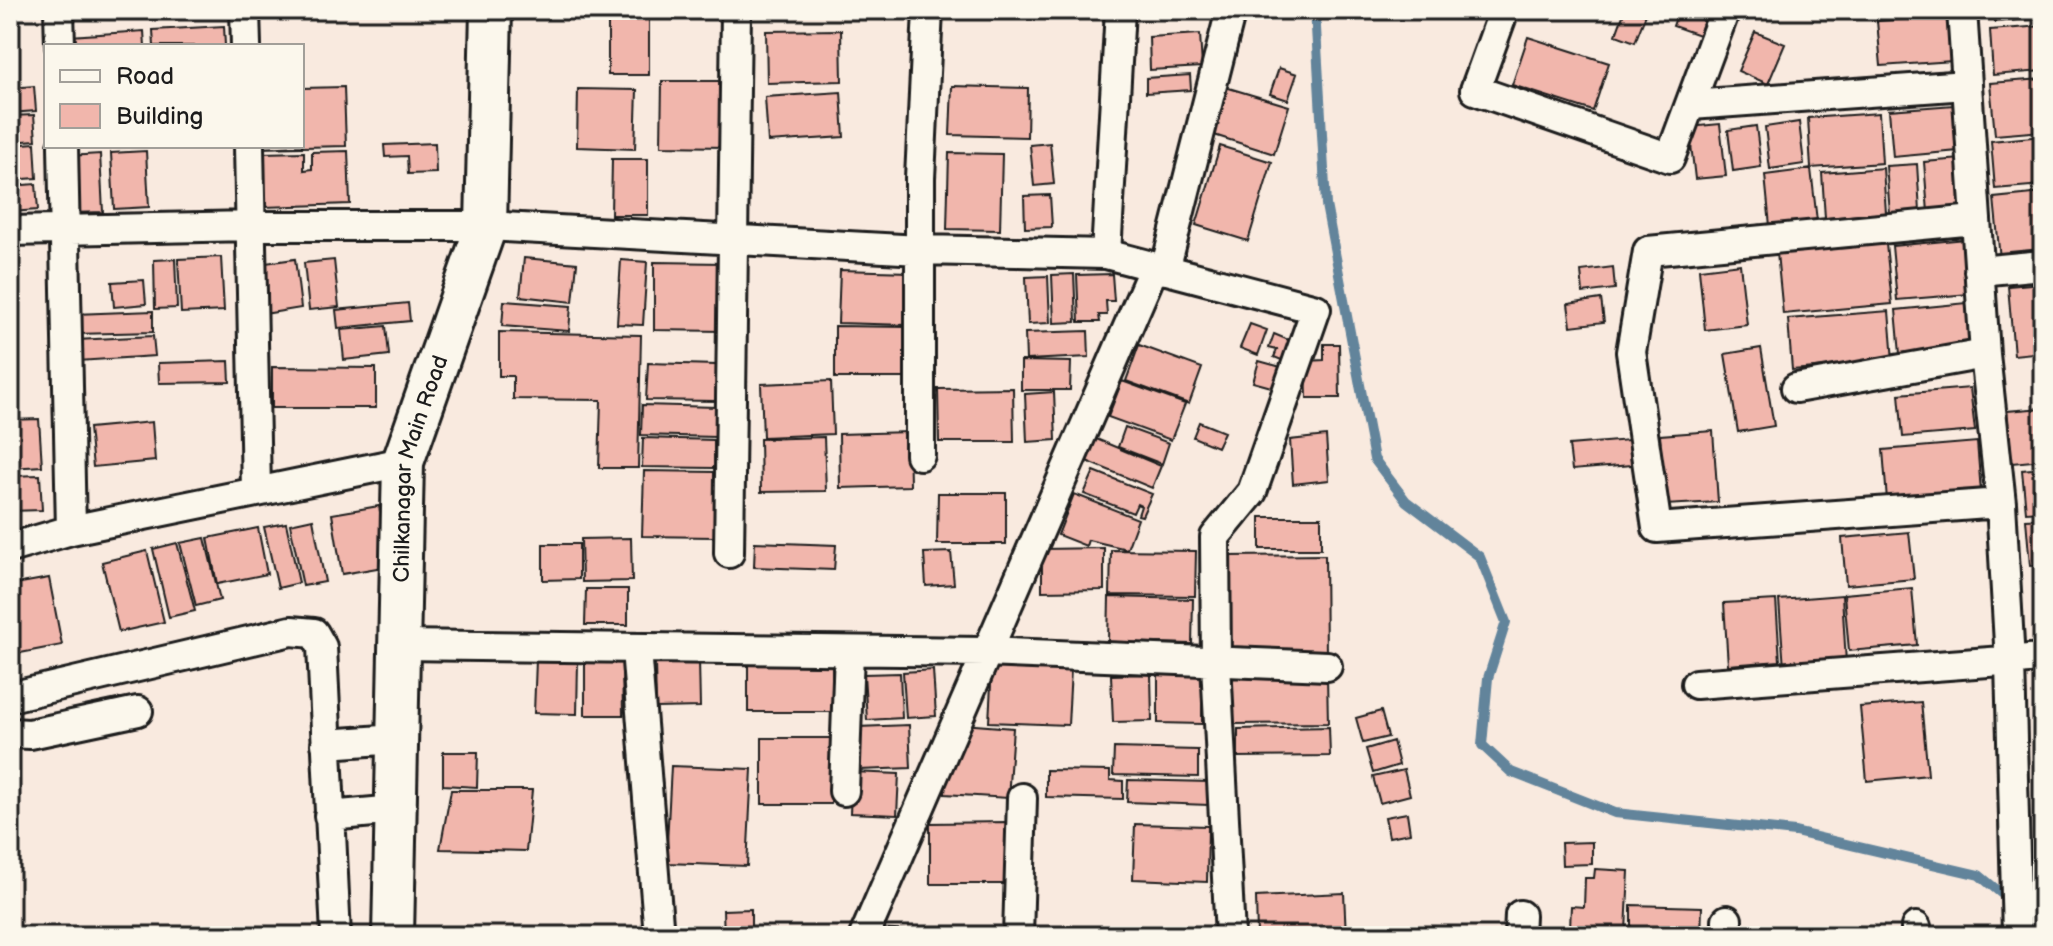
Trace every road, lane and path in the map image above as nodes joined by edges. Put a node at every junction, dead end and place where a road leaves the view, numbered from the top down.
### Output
1 (59, 10) edge
2 (245, 10) edge
3 (491, 10) edge
4 (736, 10) edge
5 (928, 10) edge
6 (1120, 10) edge
7 (1231, 10) edge
8 (1504, 10) edge
9 (1725, 10) edge
10 (1962, 10) edge
11 (60, 44) edge
12 (246, 44) edge
13 (1966, 85) junction
14 (1691, 105) junction
15 (63, 148) edge
16 (249, 148) edge
17 (1975, 220) junction
18 (251, 226) junction
19 (486, 226) junction
20 (10, 231) edge
21 (66, 231) junction
22 (735, 241) junction
23 (920, 250) junction
24 (1106, 254) junction
25 (2043, 265) edge
26 (1160, 269) junction
27 (1979, 271) junction
28 (1985, 354) junction
29 (1796, 388) dead end
30 (920, 455) dead end
31 (403, 462) junction
32 (256, 490) junction
33 (2001, 503) junction
34 (71, 530) junction
35 (10, 548) edge
36 (729, 553) dead end
37 (399, 645) junction
38 (636, 649) junction
39 (849, 651) junction
40 (985, 652) junction
41 (2043, 658) edge
42 (2010, 662) junction
43 (1216, 664) junction
44 (1327, 666) dead end
45 (1696, 684) dead end
46 (10, 697) edge
47 (138, 711) dead end
48 (10, 733) edge
49 (397, 739) junction
50 (326, 744) junction
51 (844, 791) dead end
52 (1022, 798) dead end
53 (396, 810) junction
54 (329, 816) junction
55 (2016, 929) edge
56 (336, 936) edge
57 (393, 936) edge
58 (659, 936) edge
59 (864, 936) edge
60 (1018, 936) edge
61 (1230, 936) edge

1 - 11 street
2 - 12 street
3 - 19 main road, Chilkanagar Main Road
4 - 22 street
5 - 23 street
6 - 24 street
7 - 26 street
8 - 14 street
9 - 14 street
10 - 13 street
13 - 14 street
13 - 17 street
15 - 21 street
16 - 18 street
17 - 27 street
17 - 33 street
18 - 19 street
18 - 21 street
18 - 32 street
19 - 22 street
19 - 31 main road, Chilkanagar Main Road
20 - 21 street
21 - 34 street
22 - 23 street
22 - 36 street
23 - 24 street
23 - 30 street
24 - 26 street
25 - 27 street
26 - 40 street
26 - 43 street
27 - 28 street
28 - 29 street
28 - 33 street
31 - 32 street
31 - 37 main road, Chilkanagar Main Road
32 - 34 street
33 - 42 street
34 - 35 street
37 - 38 street
37 - 49 main road, Chilkanagar Main Road
38 - 39 street
38 - 58 street
39 - 40 street
39 - 51 street
40 - 43 street
40 - 59 street
41 - 42 street
42 - 45 street
42 - 55 street
43 - 44 street
43 - 61 street
46 - 50 street
47 - 48 street
49 - 50 street
49 - 53 main road, Chilkanagar Main Road
50 - 54 street
52 - 60 street
53 - 54 street
53 - 57 main road, Chilkanagar Main Road
54 - 56 street

